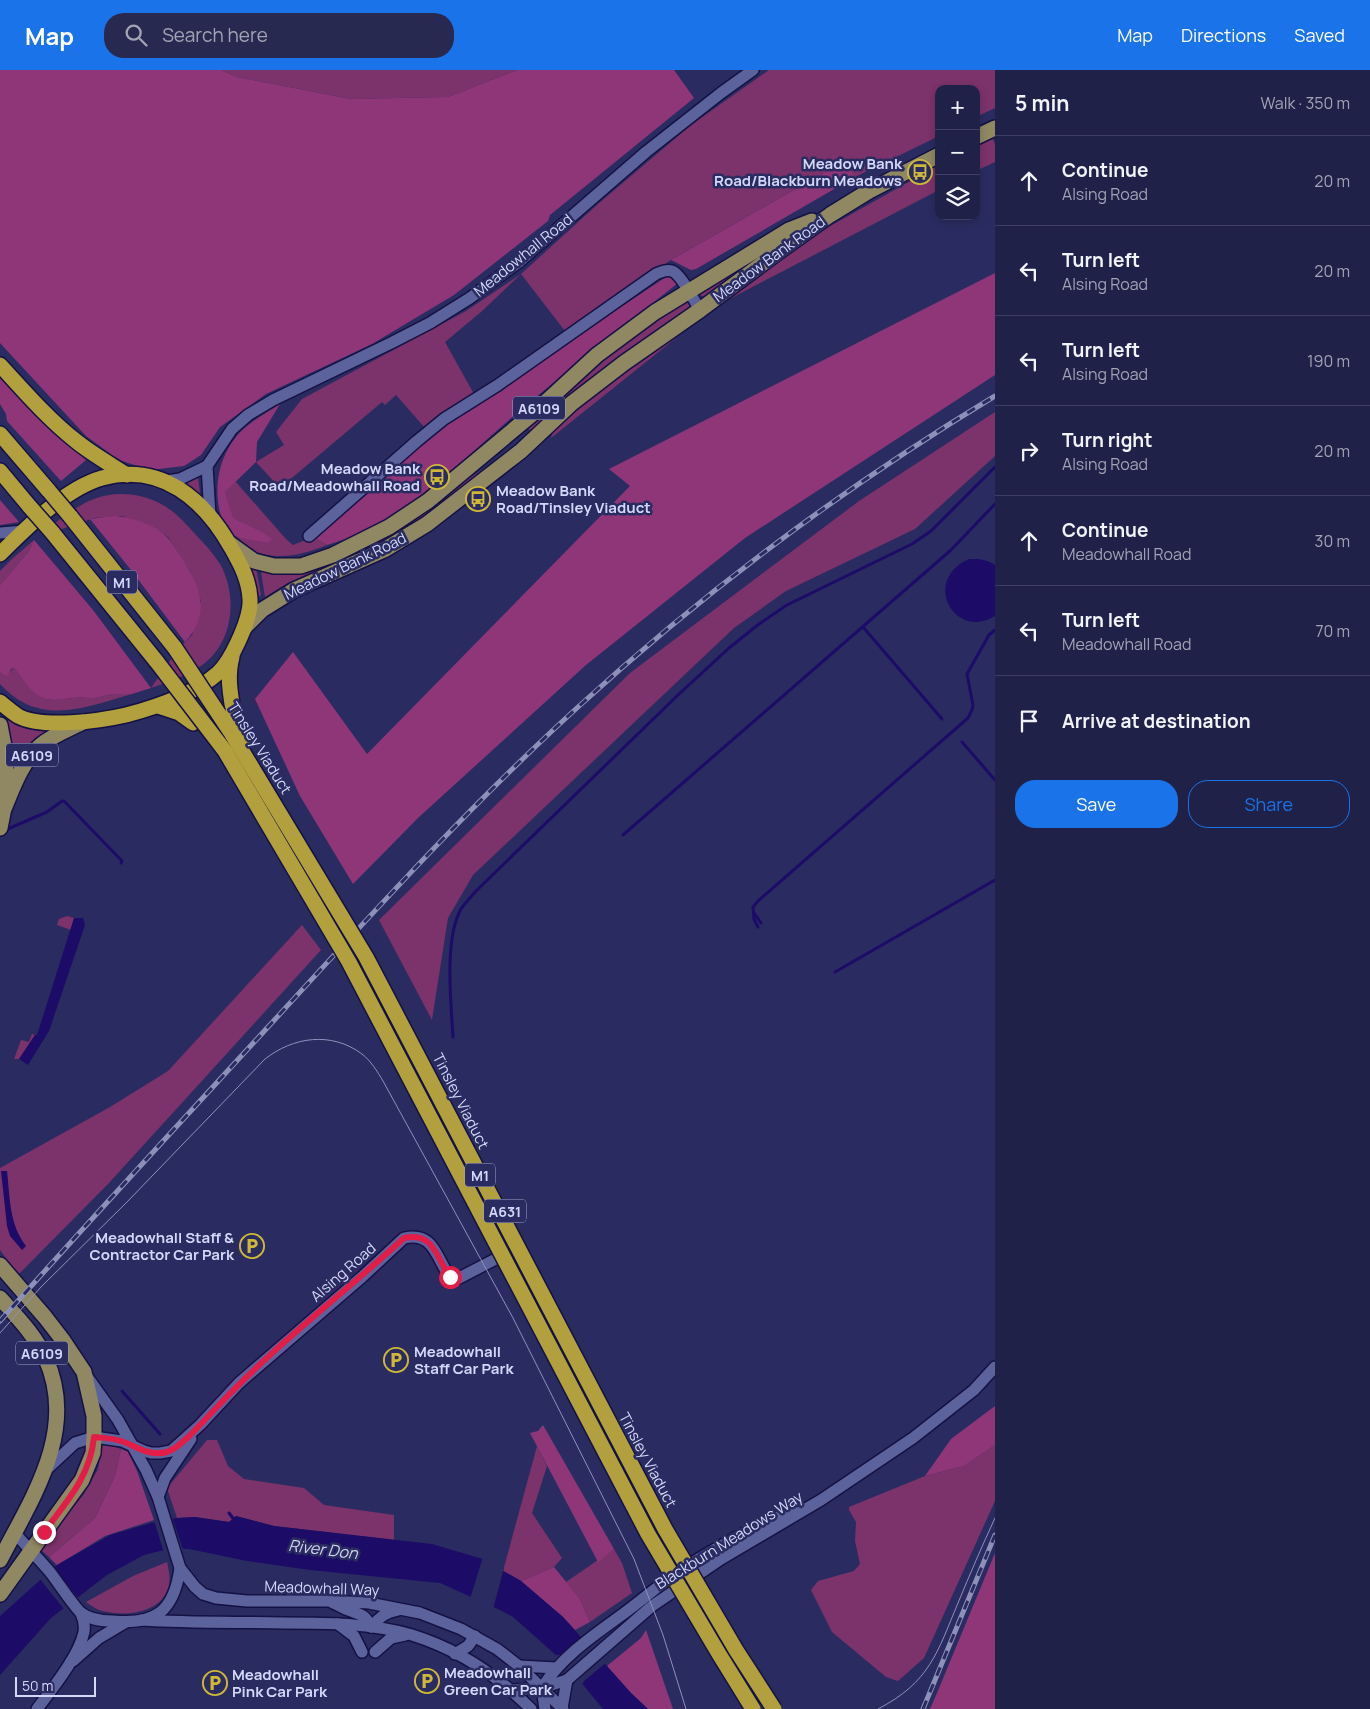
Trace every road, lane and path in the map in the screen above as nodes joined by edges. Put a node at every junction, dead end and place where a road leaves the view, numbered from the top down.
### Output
1 (753, 70) edge
2 (995, 128) edge
3 (980, 135) edge
4 (935, 157) edge
5 (830, 215) junction
6 (688, 290) junction
7 (700, 310) junction
8 (0, 365) edge
9 (0, 434) edge
10 (507, 435) junction
11 (521, 451) junction
12 (207, 466) junction
13 (0, 471) edge
14 (128, 475) junction
15 (166, 482) junction
16 (210, 515) junction
17 (24, 532) junction
18 (0, 533) edge
19 (309, 536) dead end
20 (229, 543) junction
21 (0, 554) edge
22 (245, 627) junction
23 (232, 656) junction
24 (0, 702) edge
25 (158, 706) junction
26 (83, 722) junction
27 (0, 725) edge
28 (2, 819) edge
29 (517, 1248) dead end
30 (0, 1265) edge
31 (0, 1298) edge
32 (995, 1367) edge
33 (84, 1372) junction
34 (200, 1425) junction
35 (94, 1437) junction
36 (134, 1447) junction
37 (46, 1470) junction
38 (158, 1497) junction
39 (820, 1500) junction
40 (14, 1532) junction
41 (30, 1551) junction
42 (0, 1560) edge
43 (180, 1568) junction
44 (0, 1594) edge
45 (329, 1601) junction
46 (402, 1609) junction
47 (82, 1613) junction
48 (142, 1620) junction
49 (126, 1622) junction
50 (337, 1623) junction
51 (372, 1627) junction
52 (406, 1634) junction
53 (475, 1636) junction
54 (362, 1652) dead end
55 (375, 1652) dead end
56 (455, 1654) junction
57 (71, 1662) junction
58 (518, 1666) junction
59 (559, 1666) junction
60 (570, 1677) junction
61 (542, 1688) junction
62 (512, 1690) junction
63 (563, 1708) edge
64 (37, 1709) edge
65 (531, 1709) edge
66 (545, 1709) edge
67 (746, 1709) edge
68 (753, 1709) edge
69 (774, 1709) edge
70 (782, 1709) edge

1 - 12 street, Meadowhall Road
2 - 3 main road
4 - 5 main road, A6109
5 - 6 main road, Meadow Bank Road / A6109
5 - 7 main road, Meadow Bank Road / A6109
6 - 7 street
6 - 10 main road, Meadow Bank Road / A6109
6 - 19 street
7 - 11 main road, Meadow Bank Road / A6109
8 - 14 highway
9 - 69 highway, Tinsley Viaduct / M1, bridge
10 - 11 main road
10 - 20 main road, Meadow Bank Road / A6109
11 - 22 main road, Meadow Bank Road / A6109
12 - 15 street
12 - 16 street
13 - 68 highway, Tinsley Viaduct / M1, bridge
14 - 15 highway
14 - 17 highway
15 - 16 highway
16 - 20 highway
17 - 18 street
17 - 21 highway
20 - 22 highway
22 - 23 highway
23 - 25 highway
23 - 70 highway, Tinsley Viaduct / A631, bridge
24 - 26 highway
25 - 26 highway
25 - 67 highway, A631
26 - 28 main road, A6109
27 - 28 main road, A6109
29 - 34 street, Alsing Road
30 - 33 main road, A6109
31 - 37 main road, A6109
32 - 39 street, Blackburn Meadows Way
33 - 35 main road, A6109
33 - 36 street
34 - 36 street, Alsing Road
34 - 38 street, Alsing Road
35 - 36 street
35 - 37 street
35 - 41 main road, A6109
36 - 38 street, Meadowhall Way
37 - 40 main road, A6109
38 - 43 street, Meadowhall Way
39 - 59 street, Blackburn Meadows Way
39 - 60 street, Blackburn Meadows Way
40 - 41 street
40 - 42 main road, A6109
41 - 44 main road, A6109
41 - 47 street
43 - 45 street, Meadowhall Way
43 - 48 street
45 - 46 street, Meadowhall Way
45 - 51 street
46 - 51 street
46 - 53 street, Meadowhall Way
47 - 49 street
47 - 57 street
48 - 49 street
48 - 50 street
49 - 57 street
50 - 51 street
50 - 54 street
51 - 52 street
52 - 55 street
52 - 56 street
53 - 56 street
53 - 58 street, Meadowhall Way
56 - 62 street
57 - 64 street
58 - 59 street
58 - 61 street, Meadowhall Way
59 - 61 street, Blackburn Meadows Way
60 - 61 street, Blackburn Meadows Way
60 - 63 street
61 - 62 street
61 - 63 street, Meadowhall Way
61 - 66 street
62 - 65 street

